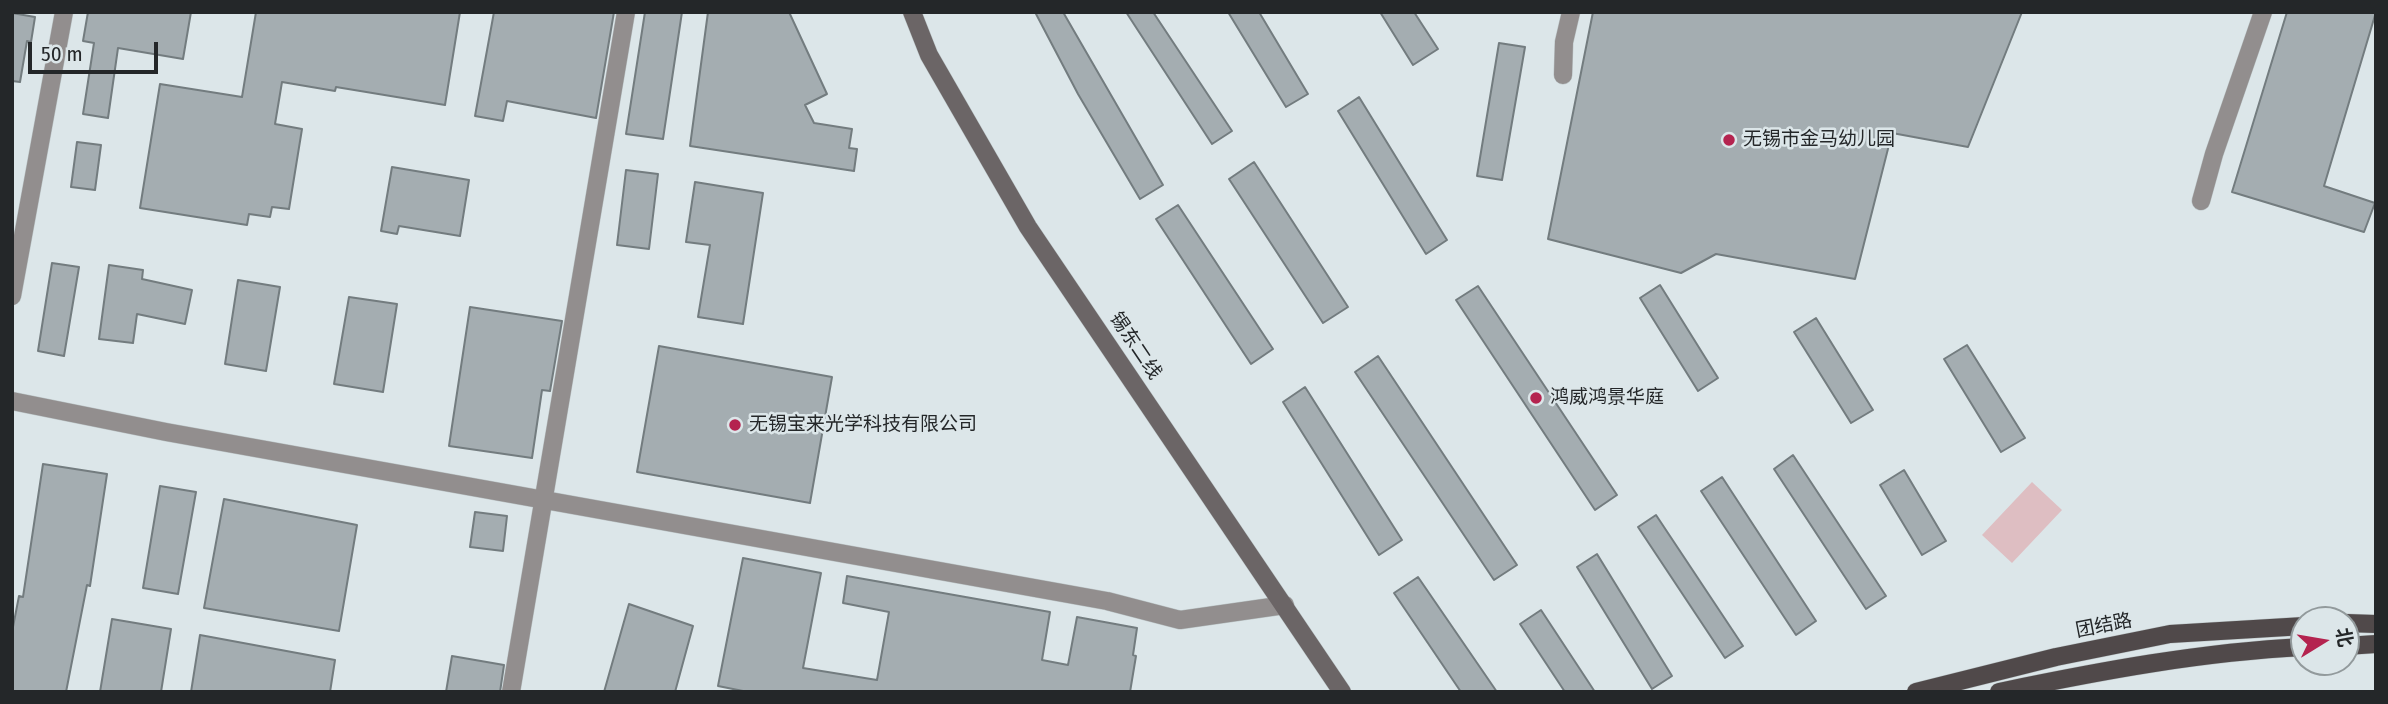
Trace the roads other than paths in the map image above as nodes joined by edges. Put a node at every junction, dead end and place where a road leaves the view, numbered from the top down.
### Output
1 (64, 12) edge
2 (626, 12) edge
3 (912, 12) edge
4 (1571, 12) edge
5 (2263, 12) edge
6 (1563, 75) dead end
7 (2201, 201) dead end
8 (12, 296) edge
9 (12, 401) edge
10 (544, 498) junction
11 (1285, 605) junction
12 (2290, 627) edge
13 (2290, 648) edge
14 (511, 692) edge
15 (1342, 692) edge
16 (1916, 692) edge
17 (1999, 692) edge

1 - 8 street
2 - 10 street
3 - 11 main road, 锡东二线
4 - 6 street
5 - 7 street
9 - 10 street
10 - 11 street
10 - 14 street
11 - 15 main road, 锡东二线
12 - 16 main road, 团结路
13 - 17 main road

